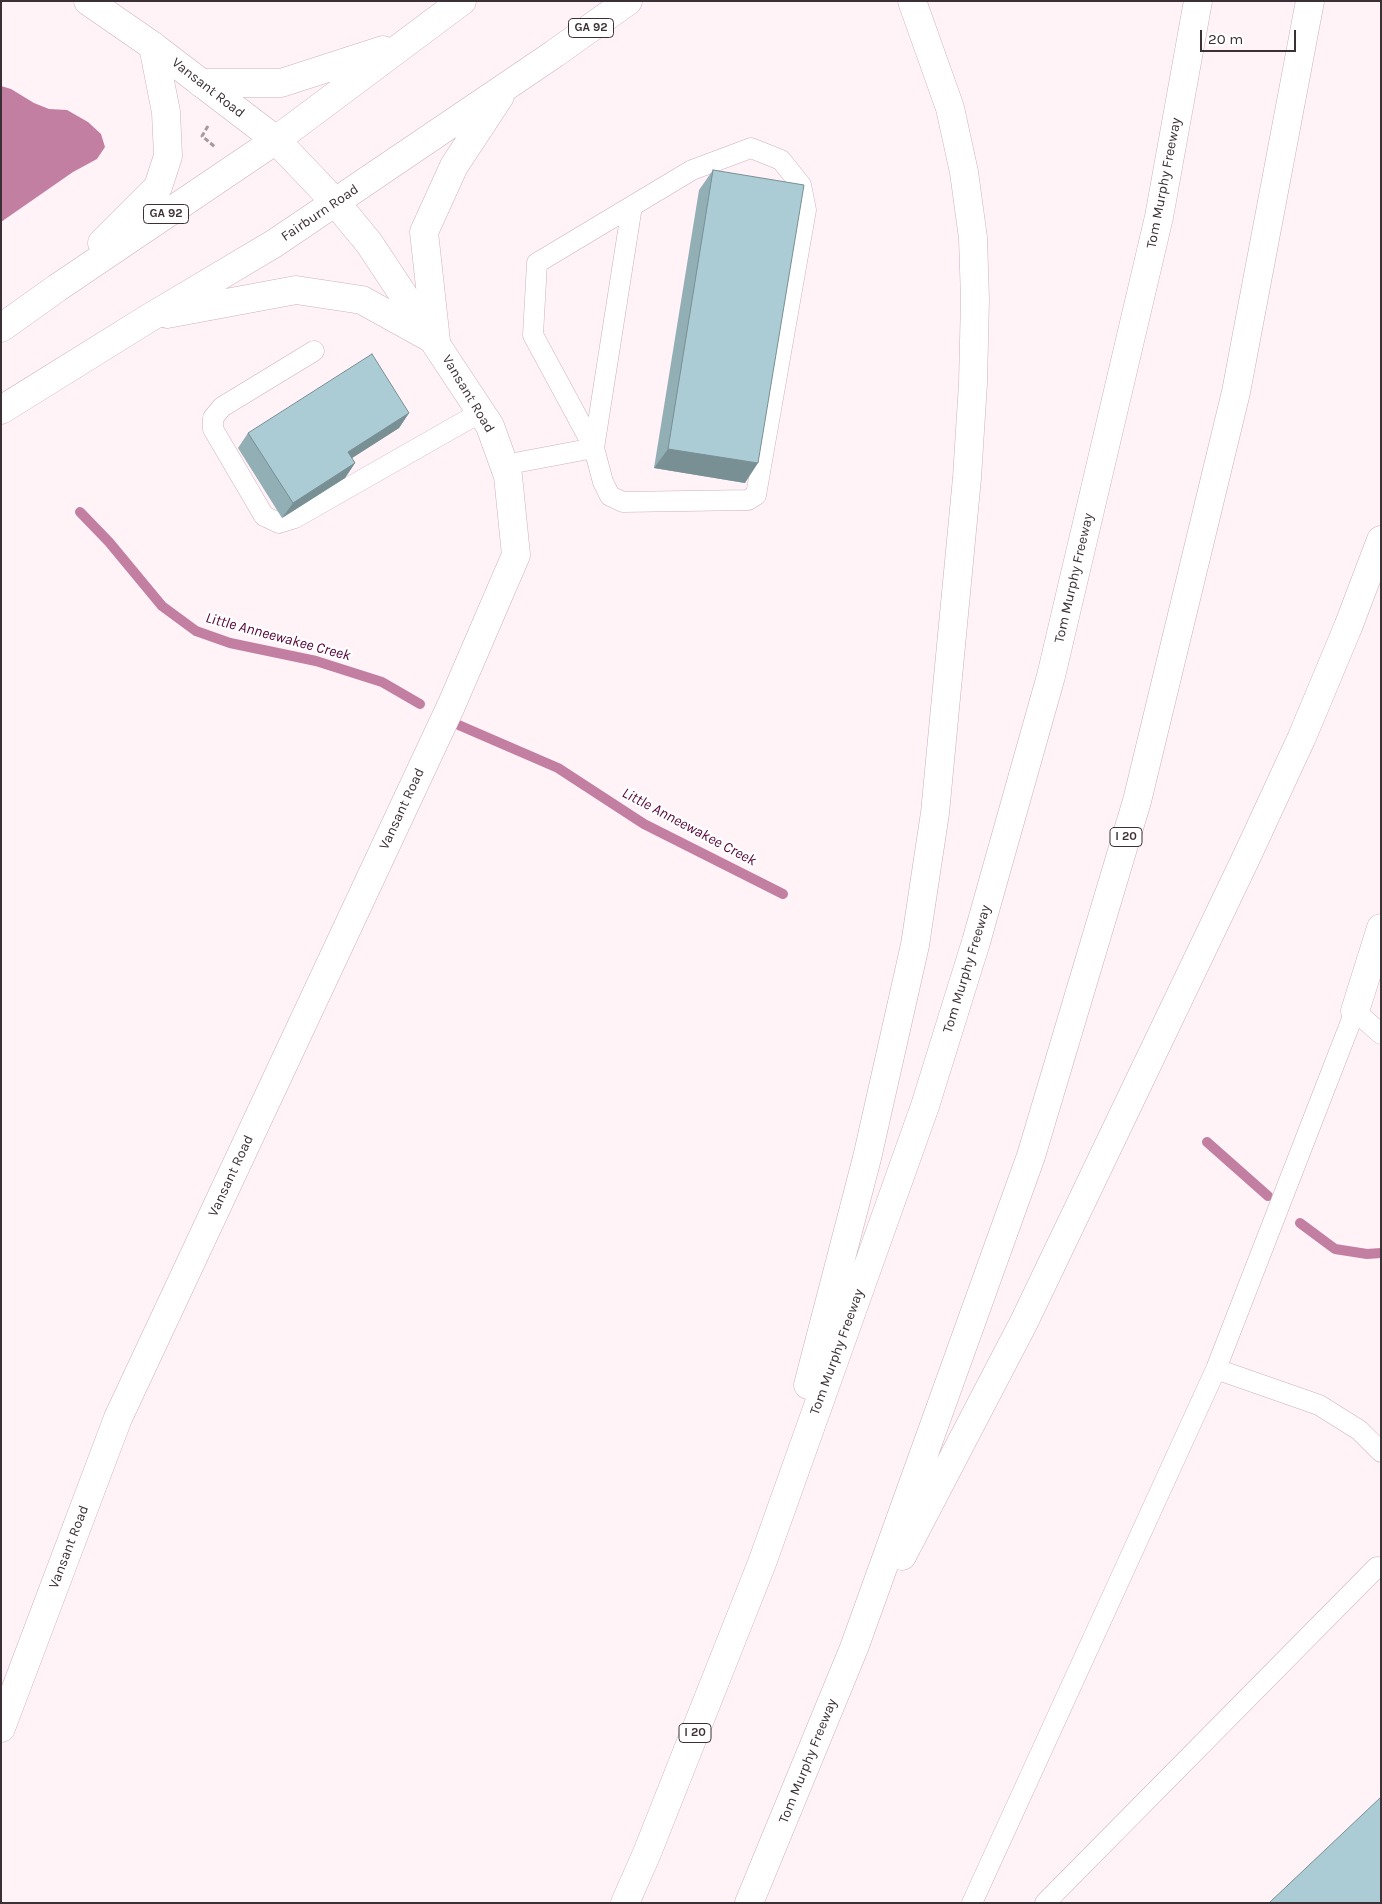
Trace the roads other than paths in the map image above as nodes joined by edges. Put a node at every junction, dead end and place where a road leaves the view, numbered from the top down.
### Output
1 (88, 1) edge
2 (462, 1) edge
3 (628, 1) edge
4 (912, 1) edge
5 (1198, 1) edge
6 (1310, 1) edge
7 (406, 43) junction
8 (153, 46) junction
9 (201, 83) junction
10 (507, 85) junction
11 (276, 140) junction
12 (336, 203) junction
13 (632, 206) junction
14 (57, 288) junction
15 (149, 318) junction
16 (1, 328) edge
17 (436, 341) junction
18 (314, 351) dead end
19 (1, 410) edge
20 (481, 412) junction
21 (594, 448) junction
22 (504, 465) junction
23 (1381, 540) edge
24 (1380, 930) edge
25 (1354, 1011) junction
26 (1381, 1034) edge
27 (1216, 1369) junction
28 (1381, 1452) edge
29 (762, 1563) junction
30 (1377, 1567) dead end
31 (854, 1648) junction
32 (1, 1728) edge
33 (625, 1903) edge
34 (749, 1903) edge
35 (972, 1903) edge
36 (1045, 1903) edge

1 - 8 main road, Vansant Road
2 - 7 main road, GA 92
3 - 10 main road, Fairburn Road / GA 92
4 - 29 main road
5 - 29 main road, Tom Murphy Freeway / I 20
6 - 31 main road, Tom Murphy Freeway / I 20
7 - 9 main road
7 - 11 main road, GA 92
8 - 9 main road, Vansant Road
8 - 14 main road
9 - 11 main road, Vansant Road
10 - 12 main road, Fairburn Road / GA 92
10 - 17 main road
11 - 12 main road, Vansant Road
11 - 14 main road, GA 92
12 - 15 main road, Fairburn Road / GA 92
12 - 17 main road, Vansant Road
13 - 21 lane
13 - 21 lane
13 - 21 lane
14 - 16 main road, GA 92
15 - 17 main road
15 - 19 main road, Fairburn Road / GA 92
17 - 20 main road, Vansant Road
18 - 20 lane
20 - 22 main road, Vansant Road
21 - 22 lane
22 - 32 main road, Vansant Road
23 - 31 main road
24 - 25 main road
25 - 26 lane
25 - 27 lane
27 - 28 lane
27 - 35 lane
29 - 33 main road, Tom Murphy Freeway / I 20
30 - 36 lane
31 - 34 main road, Tom Murphy Freeway / I 20

